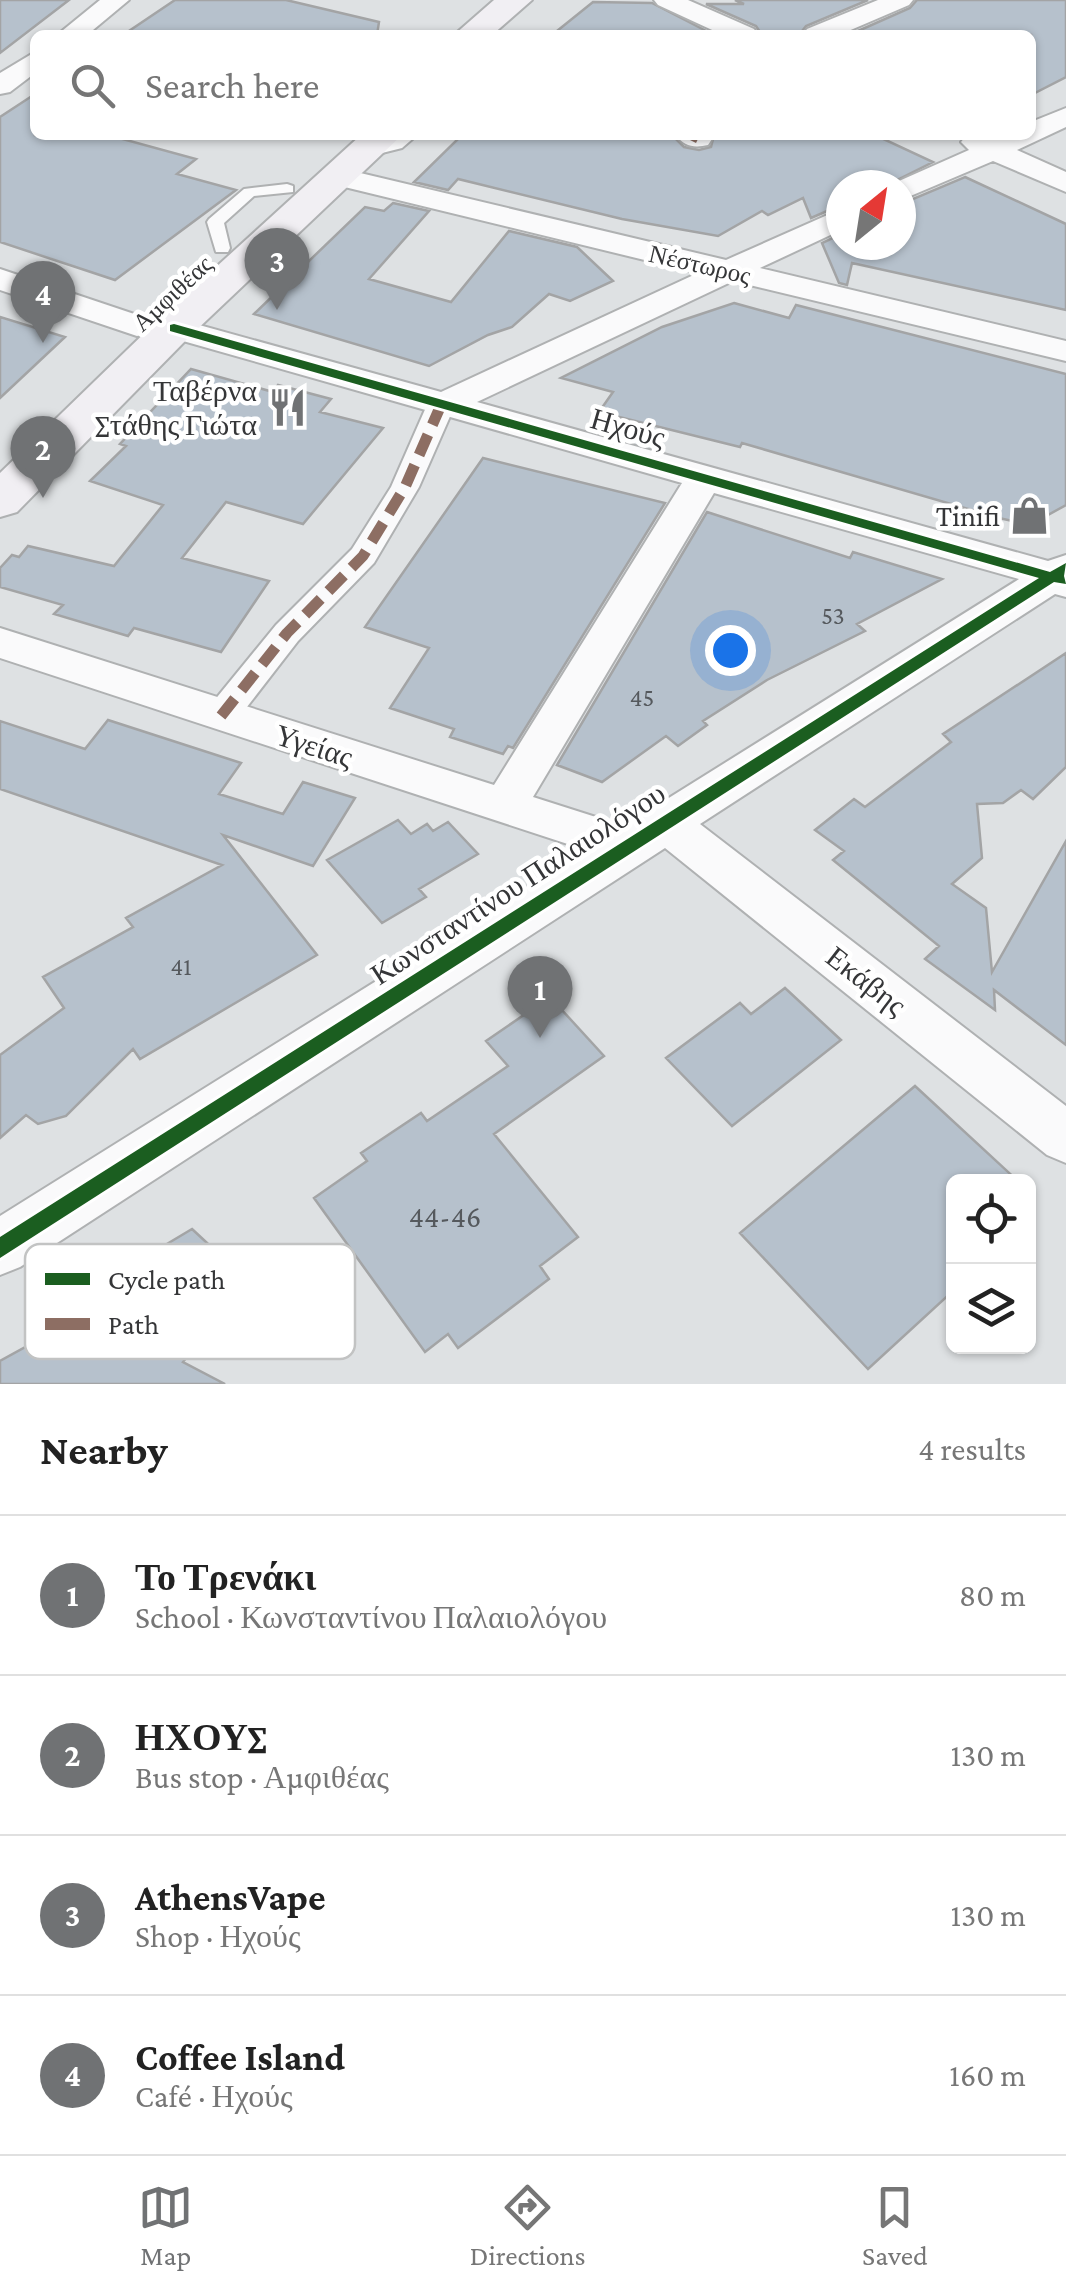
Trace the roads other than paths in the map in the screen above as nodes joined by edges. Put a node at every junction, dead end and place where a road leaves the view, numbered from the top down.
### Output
1 (116, 0) edge
2 (516, 0) edge
3 (545, 0) edge
4 (667, 0) edge
5 (900, 0) edge
6 (77, 30) edge
7 (477, 30) edge
8 (508, 30) edge
9 (733, 30) edge
10 (828, 30) edge
11 (30, 64) edge
12 (0, 86) edge
13 (1066, 117) edge
14 (1036, 130) edge
15 (403, 140) edge
16 (973, 140) edge
17 (1014, 140) edge
18 (992, 149) junction
19 (357, 150) edge
20 (1066, 183) edge
21 (916, 184) edge
22 (826, 225) edge
23 (727, 270) junction
24 (0, 278) edge
25 (156, 327) junction
26 (1066, 351) edge
27 (441, 404) junction
28 (0, 457) edge
29 (704, 478) junction
30 (0, 501) edge
31 (1062, 575) edge
32 (0, 643) edge
33 (221, 716) junction
34 (504, 807) junction
35 (647, 834) junction
36 (1066, 1138) edge
37 (0, 1248) edge

1 - 6 street
2 - 7 main road
3 - 8 main road
4 - 9 street
5 - 10 street
11 - 12 street
13 - 14 street
15 - 19 lane
16 - 18 street
17 - 18 street
18 - 20 street
18 - 21 street
19 - 23 street, Νέστωρος
19 - 25 main road, Αμφιθέας
19 - 25 main road, Αμφιθέας
22 - 23 street
23 - 26 street, Νέστωρος
23 - 27 street
24 - 25 street, Ηχούς
25 - 27 street, Ηχούς
25 - 28 main road, Αμφιθέας
25 - 30 main road, Αμφιθέας
27 - 29 street, Ηχούς
27 - 33 street
29 - 31 street, Ηχούς
29 - 34 street
31 - 35 street, Κωνσταντίνου Παλαιολόγου
32 - 33 street, Υγείας
33 - 34 street, Υγείας
34 - 35 street, Υγείας
35 - 36 street, Εκάβης
35 - 37 street, Κωνσταντίνου Παλαιολόγου

